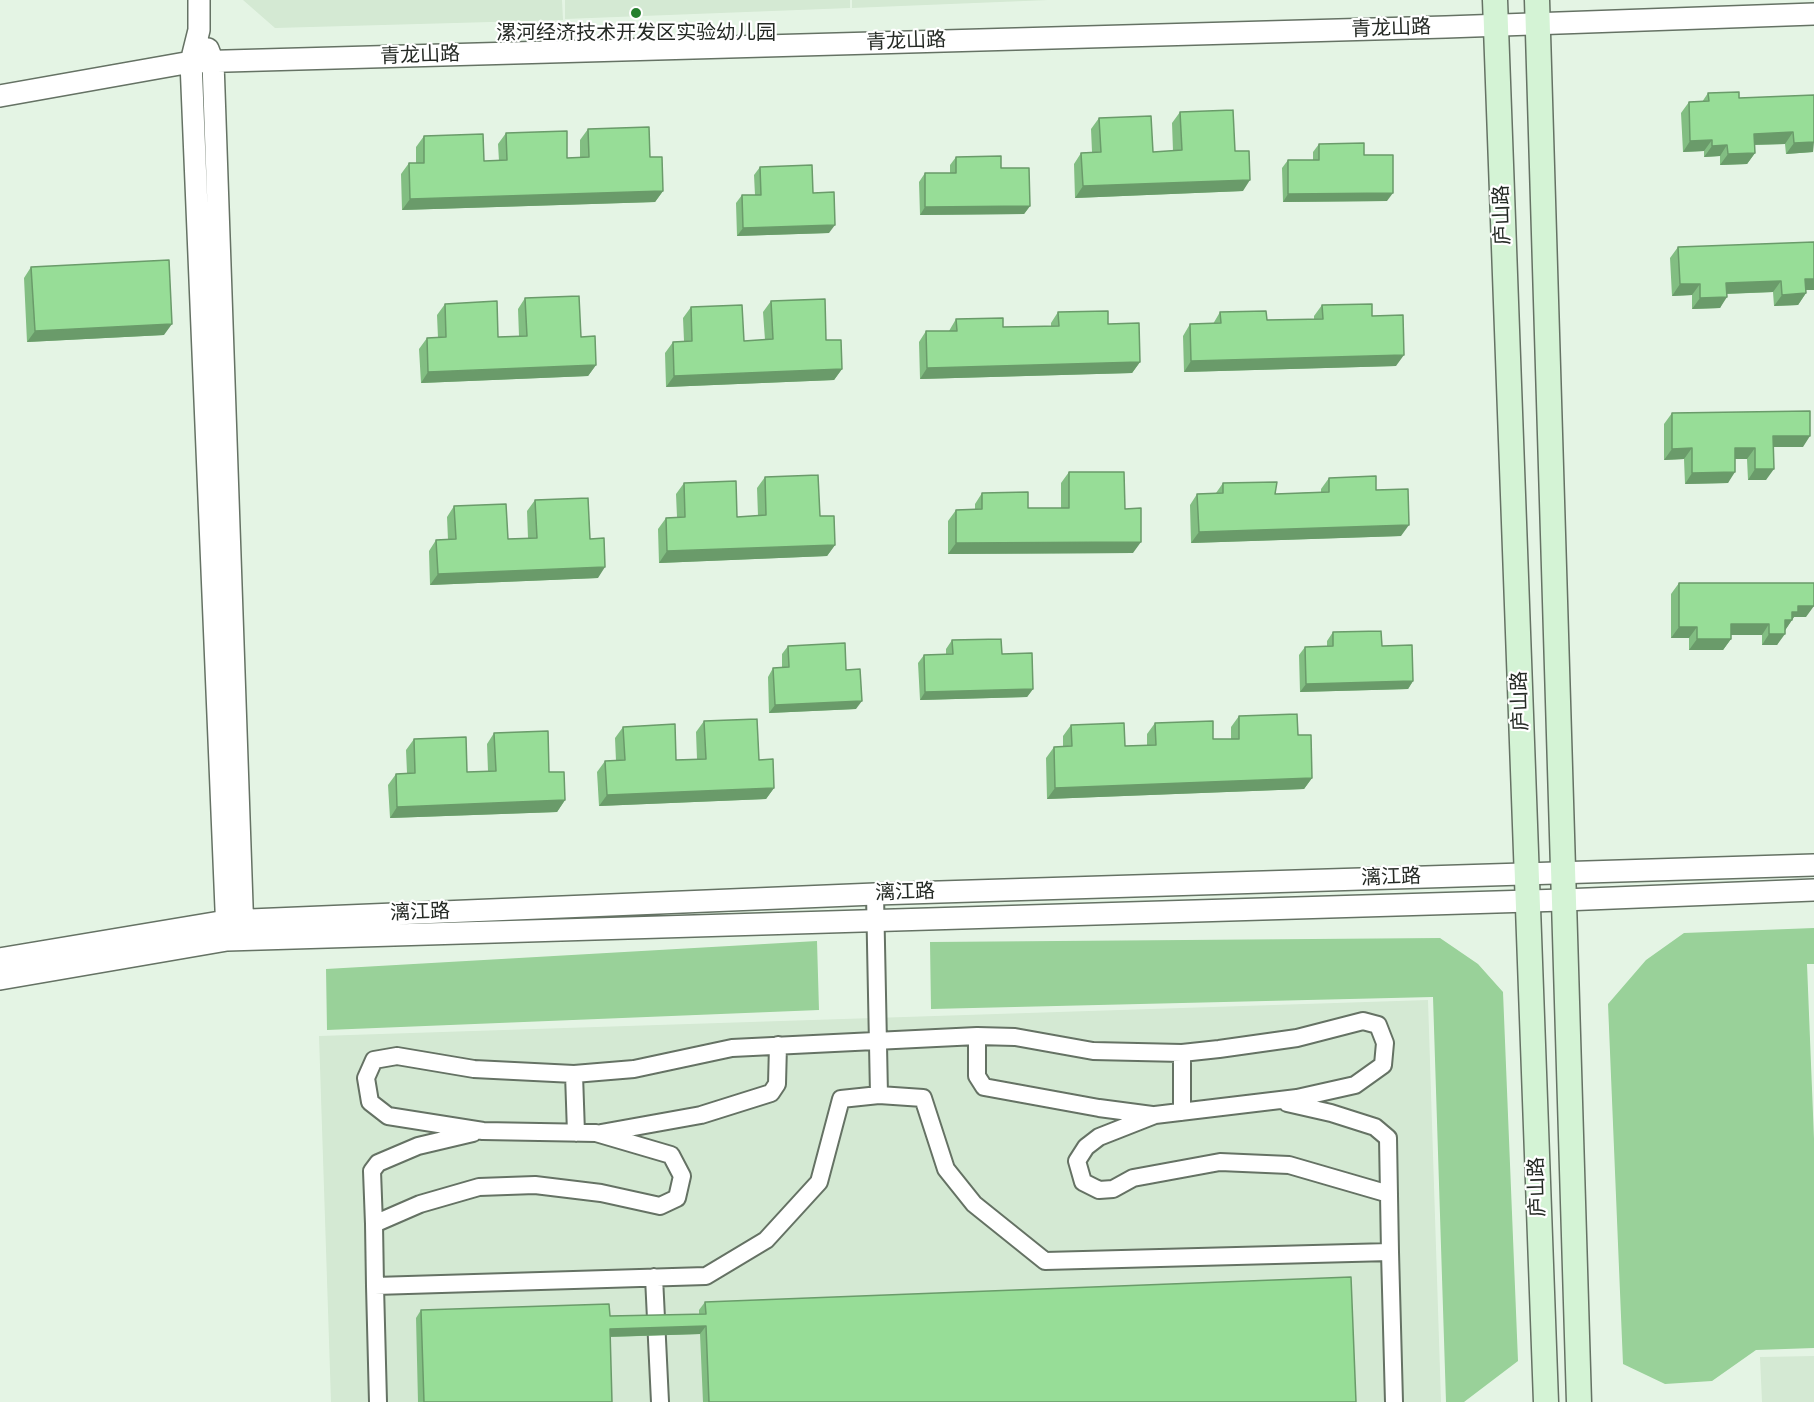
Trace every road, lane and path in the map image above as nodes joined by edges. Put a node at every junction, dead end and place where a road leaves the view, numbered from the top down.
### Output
1 (199, 0) edge
2 (1495, 0) edge
3 (1537, 0) edge
4 (1814, 14) edge
5 (1538, 24) junction
6 (1496, 25) junction
7 (199, 30) junction
8 (191, 62) junction
9 (213, 62) junction
10 (0, 96) edge
11 (1814, 865) edge
12 (1527, 874) junction
13 (1563, 874) junction
14 (1814, 890) edge
15 (875, 894) junction
16 (1563, 900) junction
17 (1528, 901) junction
18 (876, 921) junction
19 (235, 930) junction
20 (0, 959) edge
21 (0, 979) edge
22 (977, 1036) junction
23 (878, 1041) junction
24 (778, 1045) junction
25 (1182, 1053) junction
26 (574, 1074) junction
27 (1334, 1090) junction
28 (879, 1095) junction
29 (1277, 1100) junction
30 (1099, 1108) junction
31 (1182, 1112) junction
32 (1335, 1114) junction
33 (1155, 1115) junction
34 (418, 1120) junction
35 (663, 1123) junction
36 (483, 1131) junction
37 (576, 1133) junction
38 (596, 1133) junction
39 (1099, 1137) junction
40 (418, 1146) junction
41 (664, 1153) junction
42 (1389, 1194) junction
43 (374, 1224) junction
44 (1390, 1252) junction
45 (654, 1277) junction
46 (375, 1286) junction
47 (378, 1402) edge
48 (660, 1402) edge
49 (1394, 1402) edge
50 (1546, 1402) edge
51 (1579, 1402) edge

1 - 7 street
2 - 6 main road, 庐山路
3 - 5 main road, 庐山路
4 - 5 street, 青龙山路
5 - 6 street, 青龙山路
5 - 13 main road, 庐山路
6 - 9 street, 青龙山路
6 - 12 main road, 庐山路
7 - 8 street
7 - 9 street
8 - 9 street, 青龙山路
8 - 10 street, 青龙山路
8 - 19 street
9 - 19 street
11 - 13 street, 漓江路
12 - 13 street, 漓江路
12 - 15 street, 漓江路
12 - 17 main road, 庐山路
13 - 16 main road, 庐山路
14 - 16 street, 漓江路
15 - 18 street
15 - 19 street, 漓江路
16 - 17 street, 漓江路
16 - 51 main road, 庐山路
17 - 18 street, 漓江路
17 - 50 main road, 庐山路
18 - 19 street, 漓江路
18 - 23 street
19 - 20 street, 漓江路
19 - 21 street, 漓江路
22 - 23 street
22 - 25 street
22 - 30 street
23 - 24 street
23 - 28 street
24 - 26 street
24 - 35 street
25 - 27 street
25 - 31 street
26 - 34 street
26 - 37 street
27 - 29 street
27 - 32 street
28 - 44 street
28 - 45 street
29 - 31 street
29 - 32 street
30 - 33 street
30 - 39 street
31 - 33 street
32 - 42 street
33 - 39 street
34 - 36 street
34 - 40 street
35 - 38 street
35 - 41 street
36 - 37 street
36 - 40 street
37 - 38 street
38 - 41 street
39 - 42 street
40 - 43 street
41 - 43 street
42 - 44 street
43 - 46 street
44 - 49 street
45 - 46 street
45 - 48 street
46 - 47 street

